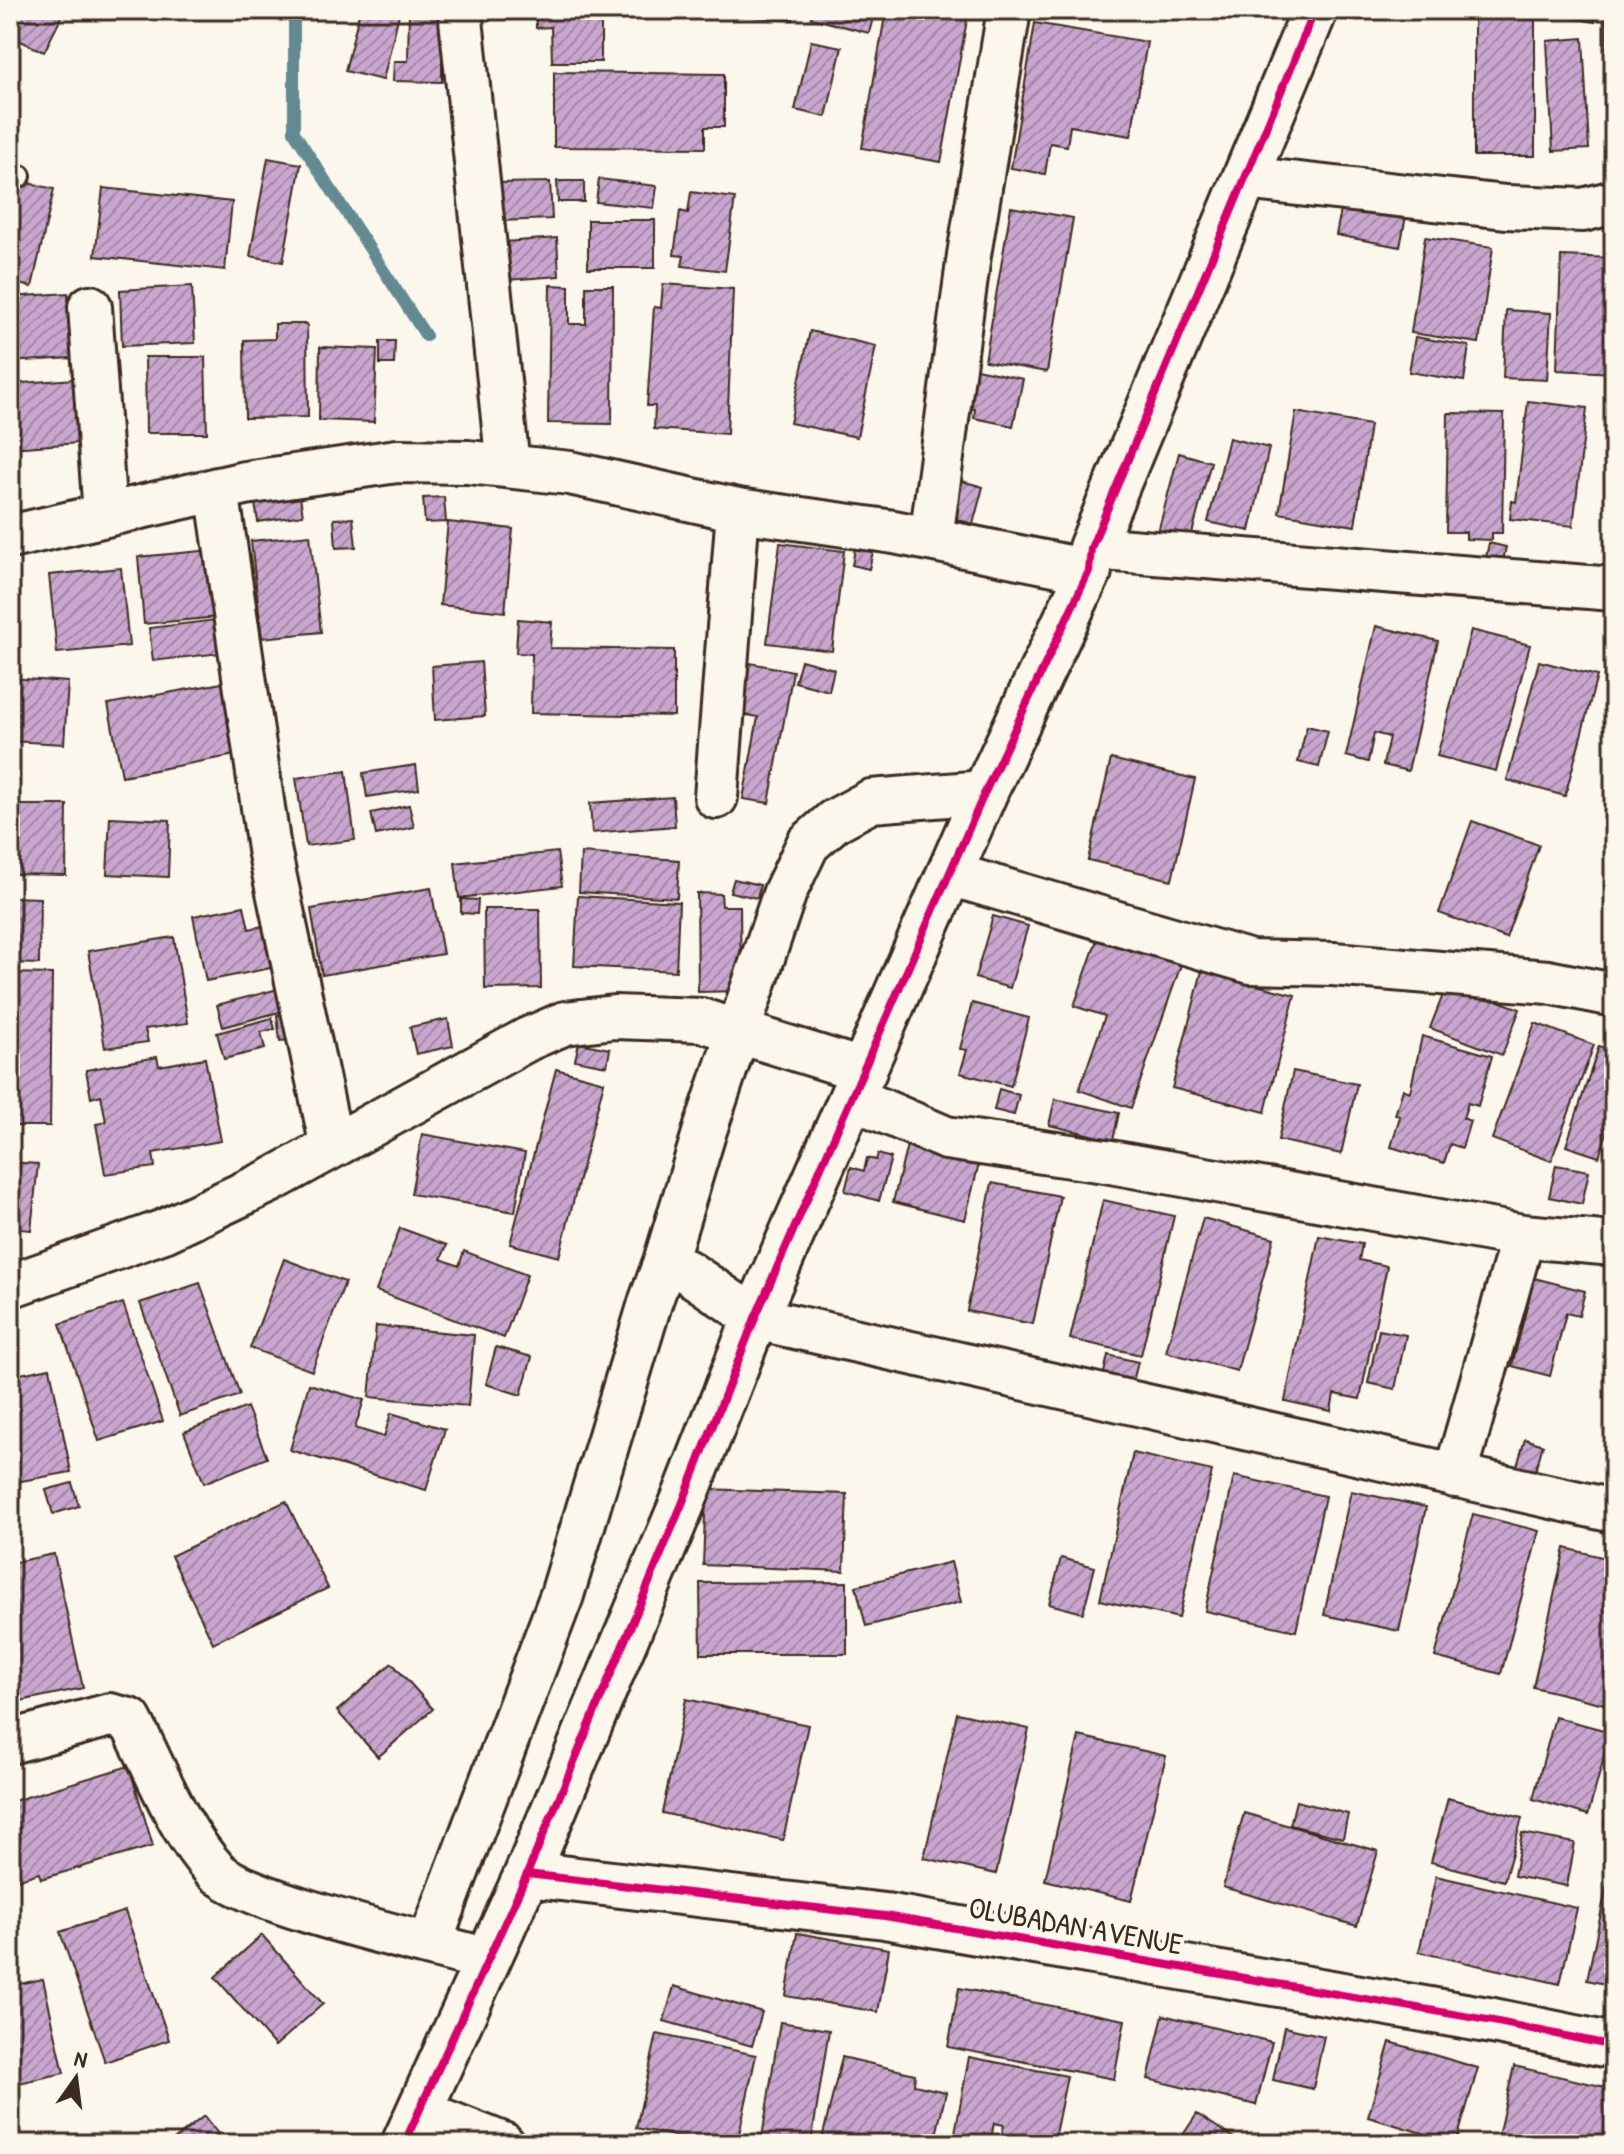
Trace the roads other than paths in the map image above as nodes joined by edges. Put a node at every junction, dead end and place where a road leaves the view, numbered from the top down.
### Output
1 (460, 10) edge
2 (1009, 10) edge
3 (1315, 10) edge
4 (1244, 178) junction
5 (1614, 202) edge
6 (90, 307) dead end
7 (508, 466) junction
8 (217, 489) junction
9 (738, 510) junction
10 (105, 515) junction
11 (10, 537) edge
12 (931, 539) junction
13 (1090, 559) junction
14 (1614, 589) edge
15 (985, 792) junction
16 (716, 797) dead end
17 (950, 874) junction
18 (1614, 995) edge
19 (740, 1032) junction
20 (859, 1085) junction
21 (332, 1147) junction
22 (1523, 1236) junction
23 (1614, 1244) edge
24 (665, 1262) junction
25 (10, 1286) edge
26 (755, 1318) junction
27 (1455, 1476) junction
28 (1614, 1511) edge
29 (10, 1742) edge
30 (527, 1874) junction
31 (430, 1943) junction
32 (488, 1960) junction
33 (1614, 2046) edge
34 (412, 2127) edge
35 (503, 2144) edge

1 - 7 street
2 - 12 street
3 - 4 street
4 - 5 street
4 - 13 street
6 - 10 street
7 - 8 street
7 - 9 street
8 - 10 street
8 - 21 street
9 - 12 street
9 - 16 street
10 - 11 street
12 - 13 street
13 - 14 street
13 - 15 street
15 - 17 street
15 - 19 street
17 - 18 street
17 - 20 street
19 - 20 street
19 - 21 street
19 - 24 street
20 - 22 street
20 - 26 street
21 - 25 street
22 - 23 street
22 - 27 street
24 - 26 street
24 - 31 street
26 - 27 street
26 - 30 street
27 - 28 street
29 - 31 street
30 - 32 street
30 - 33 street, OLUBADAN AVENUE
31 - 32 street
32 - 34 street
34 - 35 street

